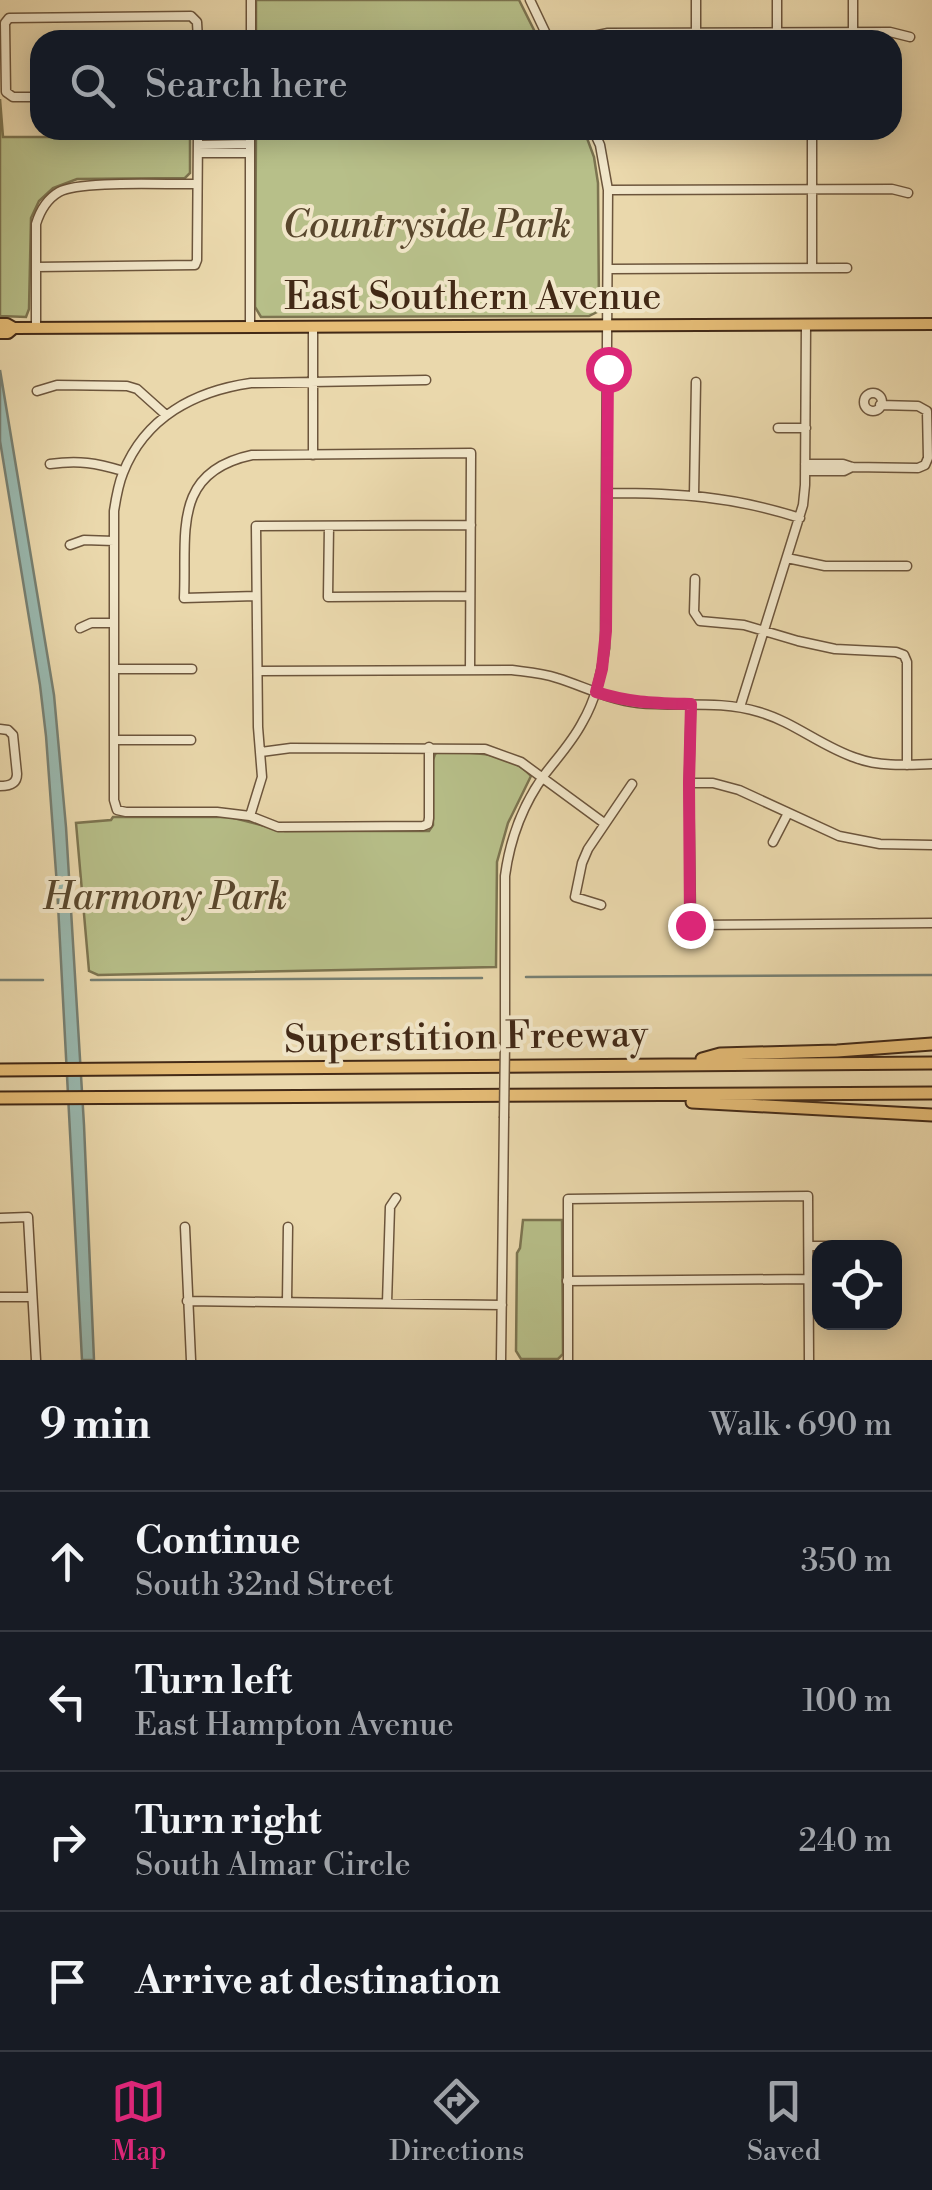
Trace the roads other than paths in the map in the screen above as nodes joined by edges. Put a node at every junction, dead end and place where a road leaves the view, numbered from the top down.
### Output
1 (251, 0) edge
2 (530, 0) edge
3 (696, 0) edge
4 (778, 0) edge
5 (853, 0) edge
6 (197, 30) edge
7 (250, 30) edge
8 (544, 30) edge
9 (696, 30) edge
10 (777, 30) edge
11 (853, 30) edge
12 (902, 34) edge
13 (910, 37) dead end
14 (30, 97) edge
15 (198, 140) edge
16 (250, 140) edge
17 (598, 140) edge
18 (812, 140) edge
19 (250, 148) junction
20 (198, 149) junction
21 (197, 184) junction
22 (812, 189) junction
23 (608, 190) junction
24 (908, 193) dead end
25 (36, 267) junction
26 (609, 268) junction
27 (812, 268) junction
28 (848, 268) dead end
29 (0, 324) edge
30 (806, 324) junction
31 (932, 324) edge
32 (608, 325) junction
33 (313, 326) junction
34 (250, 327) junction
35 (14, 328) junction
36 (36, 328) junction
37 (0, 333) edge
38 (426, 380) dead end
39 (696, 382) dead end
40 (312, 383) junction
41 (38, 392) dead end
42 (880, 405) dead end
43 (166, 415) junction
44 (778, 428) dead end
45 (806, 428) junction
46 (312, 456) junction
47 (50, 464) dead end
48 (805, 468) junction
49 (124, 472) junction
50 (607, 493) junction
51 (694, 496) junction
52 (800, 518) junction
53 (471, 524) junction
54 (329, 526) junction
55 (114, 541) junction
56 (70, 545) dead end
57 (786, 558) junction
58 (907, 566) dead end
59 (695, 579) dead end
60 (256, 596) junction
61 (470, 596) junction
62 (114, 623) junction
63 (80, 628) dead end
64 (762, 630) junction
65 (114, 669) junction
66 (192, 669) dead end
67 (470, 670) junction
68 (258, 672) junction
69 (596, 692) junction
70 (691, 704) junction
71 (740, 708) junction
72 (0, 729) edge
73 (114, 740) junction
74 (191, 740) dead end
75 (428, 747) junction
76 (261, 752) junction
77 (932, 764) edge
78 (908, 765) junction
79 (543, 777) junction
80 (689, 783) junction
81 (632, 784) dead end
82 (3, 786) edge
83 (788, 814) junction
84 (250, 816) junction
85 (604, 822) junction
86 (773, 842) dead end
87 (932, 845) edge
88 (601, 905) dead end
89 (932, 923) edge
90 (932, 1044) edge
91 (932, 1063) edge
92 (686, 1064) junction
93 (0, 1070) edge
94 (932, 1093) edge
95 (582, 1095) junction
96 (0, 1098) edge
97 (932, 1115) edge
98 (396, 1198) dead end
99 (0, 1218) edge
100 (185, 1226) dead end
101 (288, 1227) dead end
102 (809, 1246) joint
103 (809, 1279) junction
104 (567, 1281) junction
105 (32, 1296) junction
106 (0, 1297) edge
107 (187, 1302) junction
108 (287, 1302) junction
109 (387, 1303) junction
110 (502, 1305) junction
111 (36, 1360) edge
112 (191, 1360) edge
113 (501, 1360) edge
114 (568, 1360) edge
115 (808, 1360) edge

1 - 7 street
2 - 8 street
3 - 9 street
4 - 10 street
5 - 11 street
6 - 14 street
12 - 13 street
15 - 20 street
16 - 19 street
17 - 23 street
18 - 22 street
19 - 20 street
19 - 34 street
20 - 21 street
21 - 25 street
21 - 25 street
22 - 23 street
22 - 24 street
22 - 27 street
23 - 26 street
25 - 36 street
26 - 27 street
26 - 32 street
27 - 28 street
29 - 35 main road, East Southern Avenue
30 - 31 main road, East Southern Avenue
30 - 32 main road, East Southern Avenue
30 - 45 street
32 - 33 main road, East Southern Avenue
32 - 50 street
33 - 34 main road, East Southern Avenue
33 - 40 street
34 - 36 main road, East Southern Avenue
35 - 36 main road, East Southern Avenue
35 - 37 main road, East Southern Avenue
38 - 40 street
39 - 51 street
40 - 43 street
40 - 46 street
41 - 43 street
42 - 48 street
43 - 49 street
44 - 45 street
45 - 48 street
46 - 53 street
46 - 60 street
47 - 49 street
48 - 52 street
49 - 55 street
50 - 51 street
50 - 69 street
51 - 52 street
52 - 57 street
53 - 54 street
53 - 61 street
54 - 60 street
54 - 61 street
55 - 56 street
55 - 62 street
57 - 58 street
57 - 64 street
59 - 64 street
60 - 68 street
61 - 67 street
62 - 63 street
62 - 65 street
64 - 71 street
64 - 78 street
65 - 66 street
65 - 73 street
67 - 68 street
67 - 69 street
68 - 76 street
69 - 70 street
69 - 79 street
70 - 71 street
70 - 80 street
71 - 78 street
72 - 82 street
73 - 74 street
73 - 84 street
75 - 76 street
75 - 79 street
75 - 84 street
76 - 84 street
77 - 78 street
79 - 85 street
79 - 110 street, bridge
80 - 83 street
80 - 89 street
81 - 85 street
83 - 86 street
83 - 87 street
85 - 88 street
90 - 92 highway
91 - 92 highway, Superstition Freeway
92 - 93 highway, Superstition Freeway
94 - 95 highway, Superstition Freeway
95 - 96 highway, Superstition Freeway
95 - 97 highway
98 - 109 street
99 - 105 street
100 - 107 street
101 - 108 street
102 - 103 street
102 - 104 street
103 - 104 street
103 - 115 street
104 - 114 street
105 - 106 street
105 - 111 street
107 - 108 street
107 - 112 street
108 - 109 street
109 - 110 street
110 - 113 street

